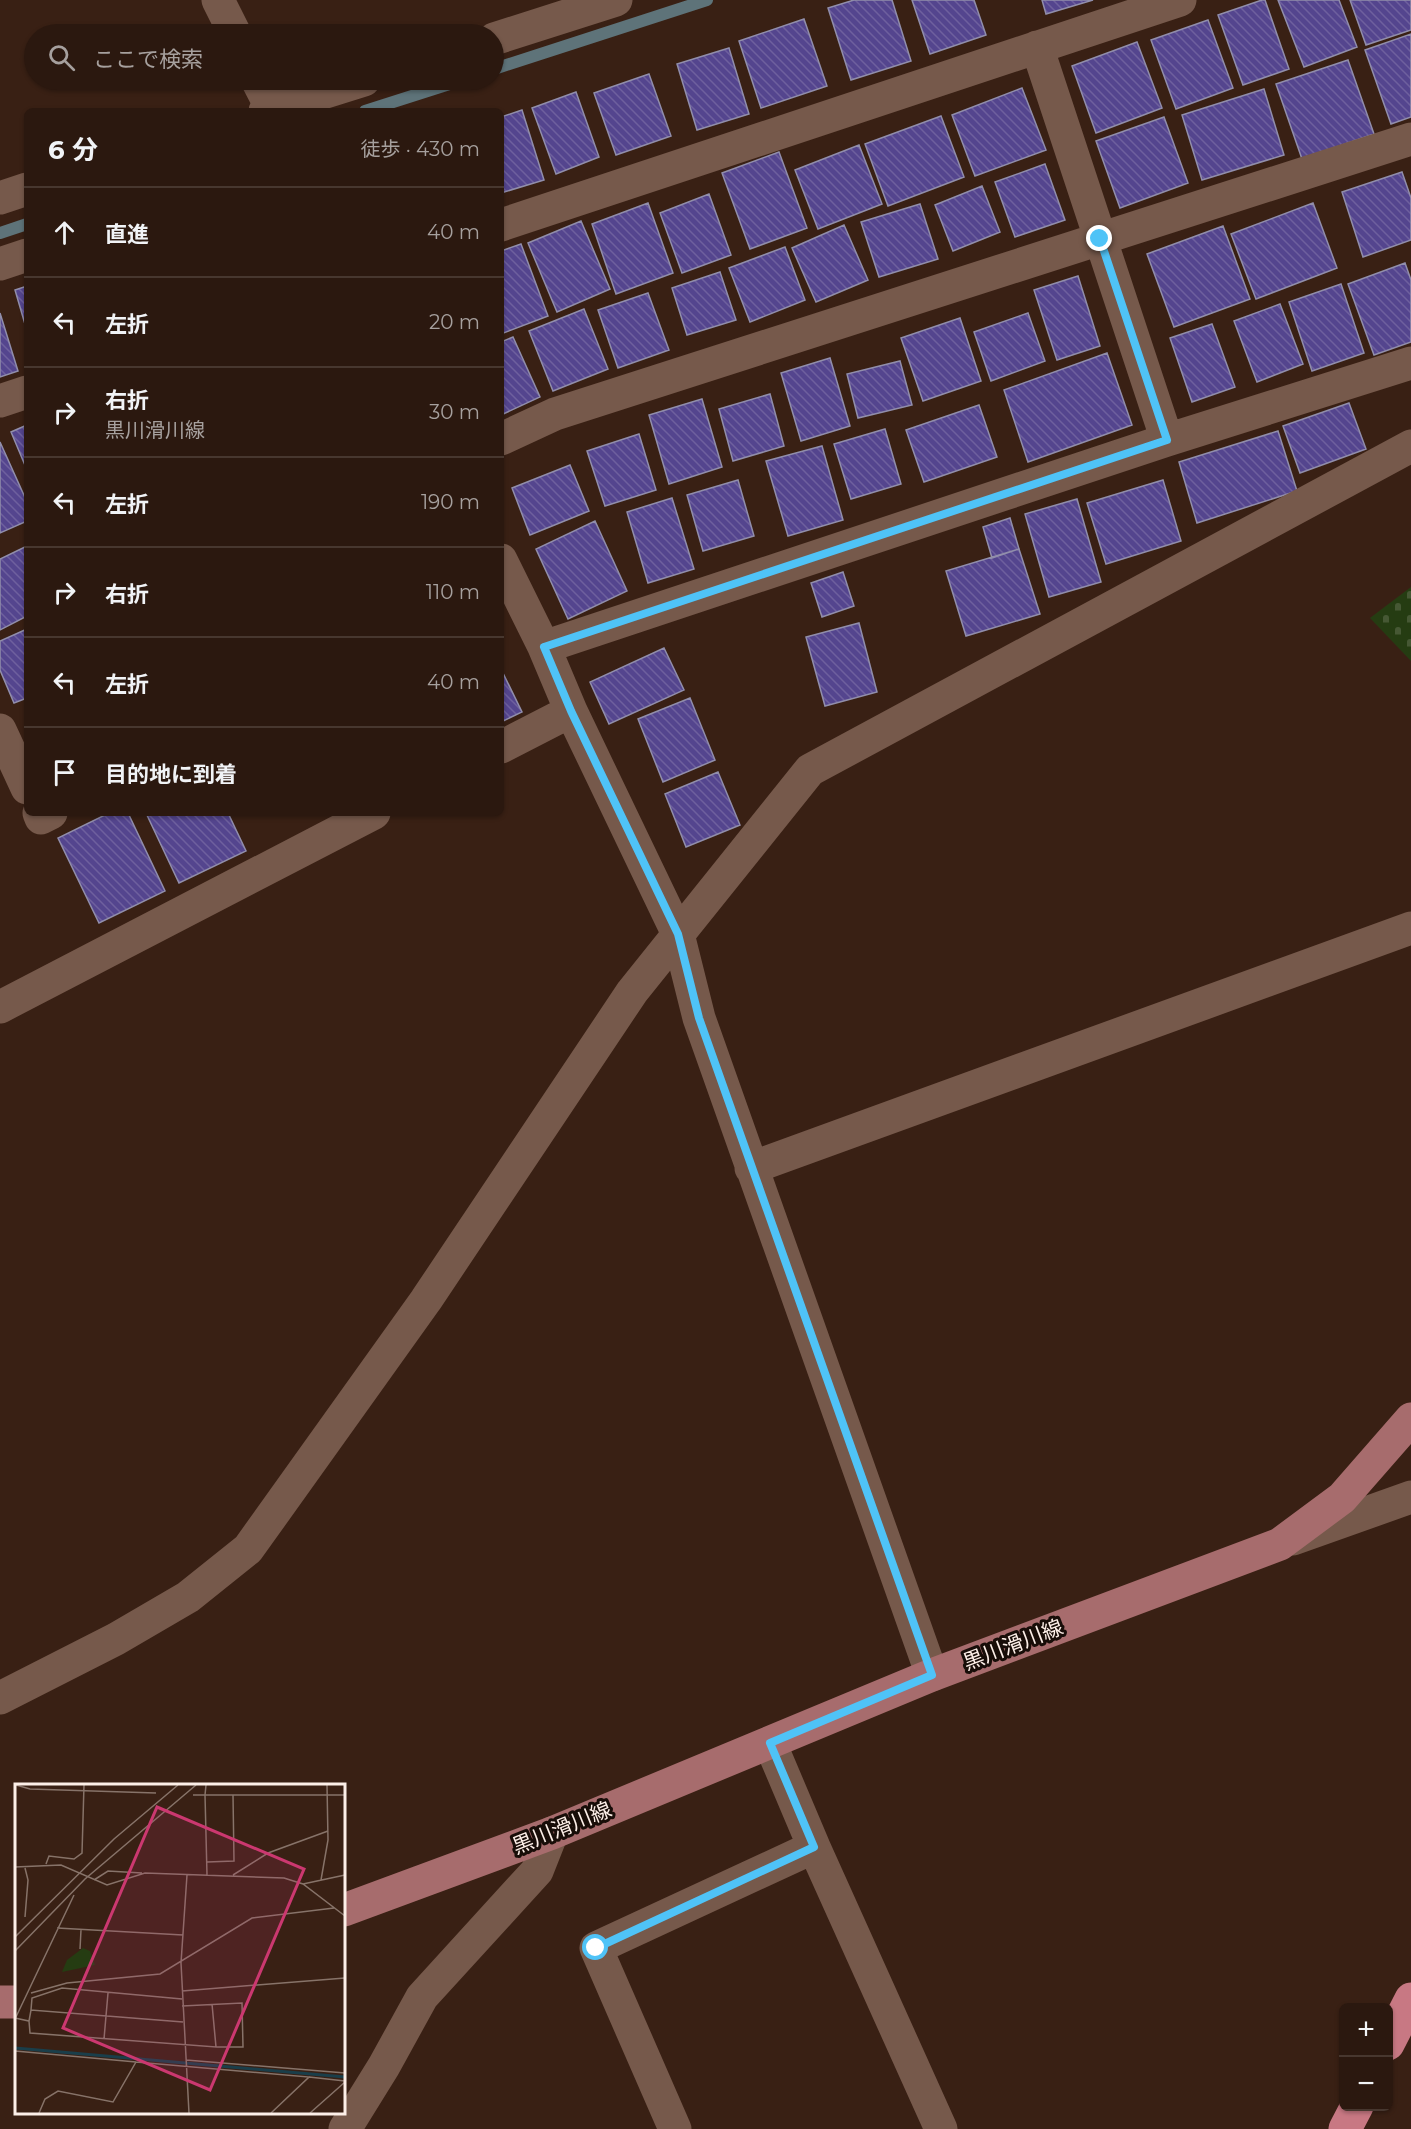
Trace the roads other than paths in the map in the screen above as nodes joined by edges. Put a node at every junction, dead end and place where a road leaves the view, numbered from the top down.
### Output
1 (218, 0) edge
2 (616, 0) edge
3 (1180, 0) edge
4 (230, 24) edge
5 (504, 36) edge
6 (1037, 46) junction
7 (261, 90) edge
8 (333, 90) edge
9 (269, 108) edge
10 (276, 108) edge
11 (1411, 139) edge
12 (24, 190) edge
13 (0, 198) edge
14 (504, 224) edge
15 (1100, 239) junction
16 (24, 256) edge
17 (0, 264) edge
18 (1411, 363) edge
19 (24, 393) edge
20 (0, 401) edge
21 (504, 437) edge
22 (1167, 440) junction
23 (1411, 446) edge
24 (504, 575) edge
25 (508, 593) edge
26 (544, 647) junction
27 (571, 711) junction
28 (0, 730) edge
29 (504, 745) edge
30 (24, 782) edge
31 (368, 816) edge
32 (1411, 928) edge
33 (678, 934) junction
34 (0, 1007) edge
35 (751, 1168) junction
36 (1411, 1419) edge
37 (1411, 1497) edge
38 (1280, 1544) junction
39 (932, 1675) junction
40 (0, 1698) edge
41 (770, 1743) junction
42 (552, 1833) junction
43 (814, 1847) junction
44 (345, 1910) edge
45 (1411, 2000) edge
46 (1393, 2036) edge
47 (1354, 2111) edge
48 (345, 2129) edge
49 (675, 2129) edge
50 (941, 2129) edge
51 (1345, 2129) edge

1 - 4 street
2 - 5 street
3 - 6 street
6 - 14 street
6 - 15 street
7 - 9 street
8 - 10 street
11 - 15 street
12 - 13 street
15 - 21 street
15 - 22 street
16 - 17 street
18 - 22 street
19 - 20 street
22 - 26 street
23 - 33 street
24 - 25 street
25 - 26 street
26 - 27 street
27 - 29 street
27 - 33 street
28 - 30 street
31 - 34 street
32 - 35 street
33 - 35 street
33 - 40 street
35 - 39 street
36 - 38 main road, 黒川滑川線
37 - 38 street
38 - 39 main road, 黒川滑川線
39 - 41 main road, 黒川滑川線
41 - 42 main road, 黒川滑川線
41 - 43 street
42 - 44 main road, 黒川滑川線
42 - 48 street
43 - 49 street
43 - 50 street
45 - 46 highway
47 - 51 highway

